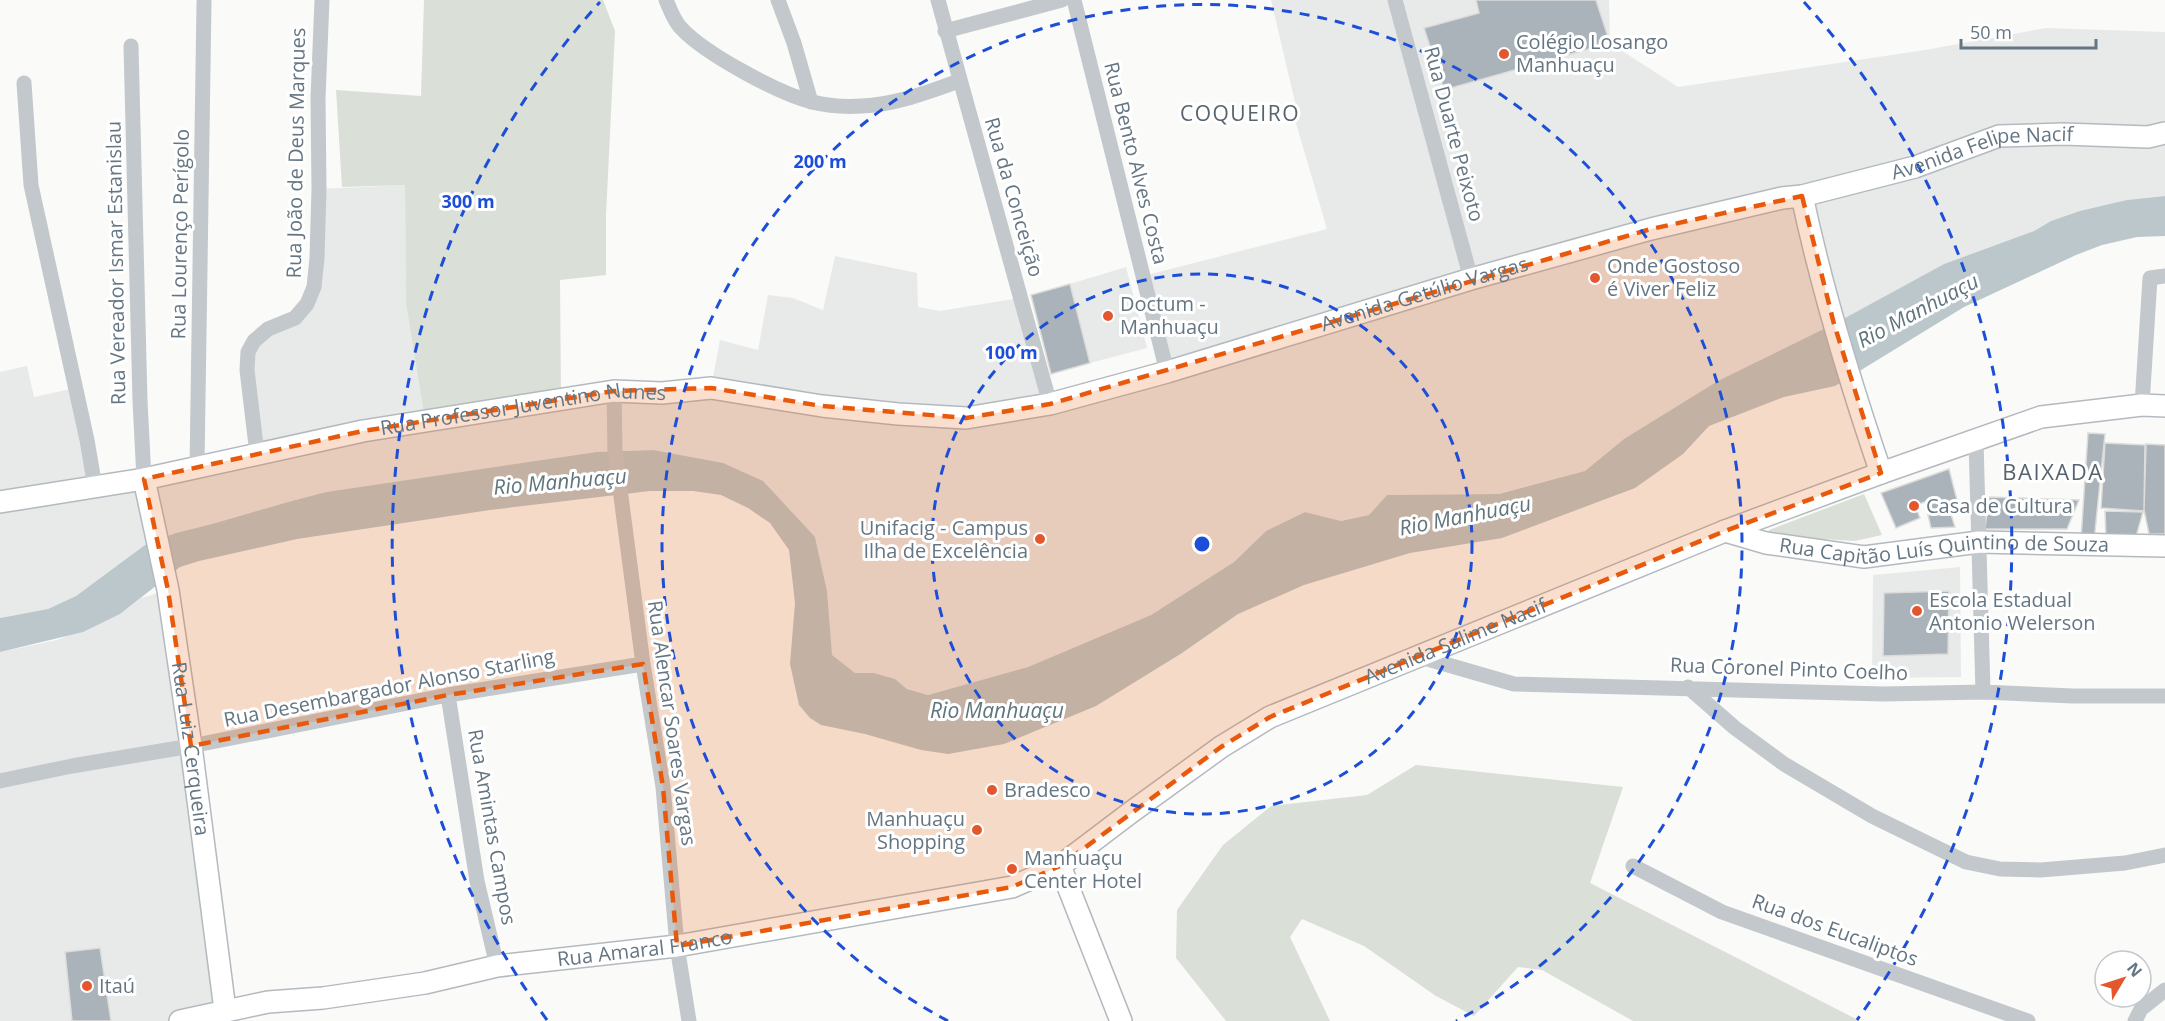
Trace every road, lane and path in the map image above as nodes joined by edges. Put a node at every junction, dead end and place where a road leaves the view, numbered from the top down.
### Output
1 (322, 0) edge
2 (666, 0) edge
3 (778, 0) edge
4 (938, 0) edge
5 (1062, 0) edge
6 (1074, 0) edge
7 (1395, 0) edge
8 (204, 2) dead end
9 (945, 31) junction
10 (131, 46) dead end
11 (959, 81) junction
12 (24, 83) dead end
13 (812, 102) junction
14 (2165, 133) edge
15 (1802, 196) junction
16 (2165, 276) edge
17 (1471, 279) junction
18 (1167, 372) junction
19 (614, 391) junction
20 (1050, 404) junction
21 (2142, 405) junction
22 (2165, 406) edge
23 (1976, 441) junction
24 (257, 454) junction
25 (197, 467) junction
26 (1881, 473) junction
27 (144, 478) junction
28 (95, 487) junction
29 (1, 499) edge
30 (1725, 531) junction
31 (1979, 542) junction
32 (2165, 546) edge
33 (1417, 656) junction
34 (644, 663) junction
35 (1688, 687) junction
36 (1983, 692) junction
37 (448, 694) junction
38 (2165, 696) edge
39 (191, 746) junction
40 (0, 781) edge
41 (2165, 855) edge
42 (1060, 866) junction
43 (1633, 866) dead end
44 (677, 946) junction
45 (497, 966) junction
46 (2165, 990) edge
47 (226, 1016) edge
48 (180, 1021) edge
49 (689, 1021) edge
50 (1121, 1021) edge
51 (2028, 1021) edge
52 (2135, 1021) edge

1 - 24 street, Rua João de Deus Marques
2 - 13 street
3 - 13 street
4 - 9 street, Rua da Conceição
5 - 9 street
6 - 18 street, Rua Bento Alves Costa
7 - 17 street, Rua Duarte Peixoto
8 - 25 street, Rua Lourenço Perígolo
9 - 11 street, Rua da Conceição
10 - 27 street, Rua Vereador Ismar Estanislau
11 - 13 street
11 - 20 street, Rua da Conceição
12 - 28 street
14 - 15 street, Avenida Felipe Nacif
15 - 17 street, Avenida Getúlio Vargas
15 - 26 street
16 - 21 street
17 - 18 street, Avenida Getúlio Vargas
18 - 20 street, Avenida Getúlio Vargas
19 - 20 street, Rua Professor Juventino Nunes
19 - 24 street, Rua Professor Juventino Nunes
19 - 34 street, Rua Alencar Soares Vargas
21 - 22 street
21 - 23 street
23 - 26 street, Avenida Salime Nacif
23 - 31 street
24 - 25 street, Rua Professor Juventino Nunes
25 - 27 street, Rua Professor Juventino Nunes
26 - 30 street, Avenida Salime Nacif
27 - 28 street, Rua Professor Juventino Nunes
27 - 39 street, Rua Luiz Cerqueira
28 - 29 street, Rua Professor Juventino Nunes
30 - 31 street, Rua Capitão Luís Quintino de Souza
30 - 33 street, Avenida Salime Nacif
31 - 32 street, Rua Capitão Luís Quintino de Souza
31 - 36 street
33 - 35 street, Rua Coronel Pinto Coelho
33 - 42 street, Avenida Salime Nacif
34 - 37 street, Rua Desembargador Alonso Starling
34 - 44 street, Rua Alencar Soares Vargas
35 - 36 street, Rua Coronel Pinto Coelho
35 - 41 street
36 - 38 street, Rua Coronel Pinto Coelho
37 - 39 street, Rua Desembargador Alonso Starling
37 - 45 street, Rua Amintas Campos
39 - 40 street, Rua Desembargador Alonso Starling
39 - 47 street, Rua Luiz Cerqueira
42 - 44 street, Rua Amaral Franco
42 - 50 street
43 - 51 street, Rua dos Eucaliptos
44 - 45 street, Rua Amaral Franco
44 - 49 street, Rua Alencar Soares Vargas
45 - 47 street, Rua Amaral Franco
46 - 52 street
47 - 48 street, Rua Amaral Franco

